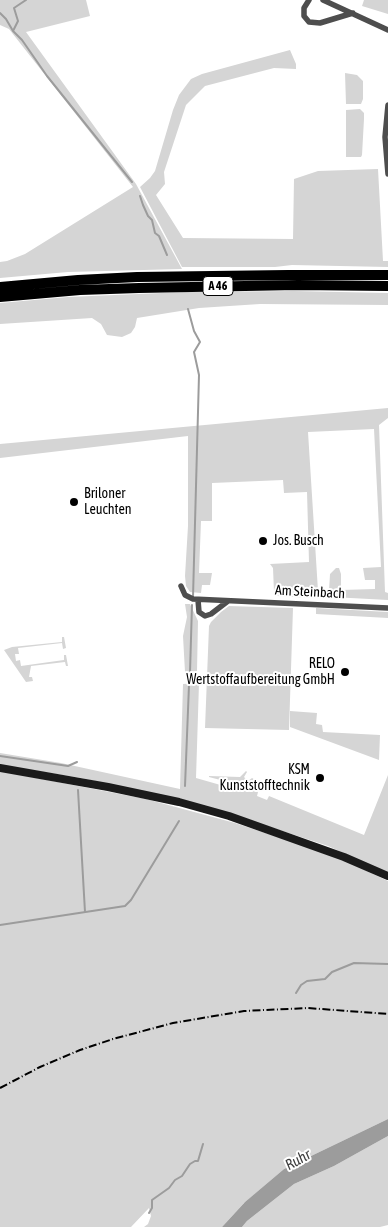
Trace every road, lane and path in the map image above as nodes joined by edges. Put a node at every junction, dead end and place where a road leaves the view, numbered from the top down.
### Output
1 (309, 0) edge
2 (323, 0) edge
3 (353, 13) junction
4 (388, 30) edge
5 (388, 105) edge
6 (387, 161) edge
7 (388, 174) edge
8 (388, 275) edge
9 (126, 283) junction
10 (388, 286) edge
11 (0, 287) edge
12 (0, 297) edge
13 (181, 586) dead end
14 (198, 600) junction
15 (230, 600) junction
16 (388, 608) edge
17 (0, 768) edge
18 (388, 876) edge

1 - 3 street
2 - 3 street
3 - 4 street
5 - 6 street
6 - 7 street
8 - 9 highway, A 46
9 - 10 highway, A 46
9 - 11 highway, A 46
9 - 12 highway, A 46
13 - 14 street
14 - 15 street, Am Steinbach
14 - 15 street
15 - 16 street, Am Steinbach
17 - 18 main road

